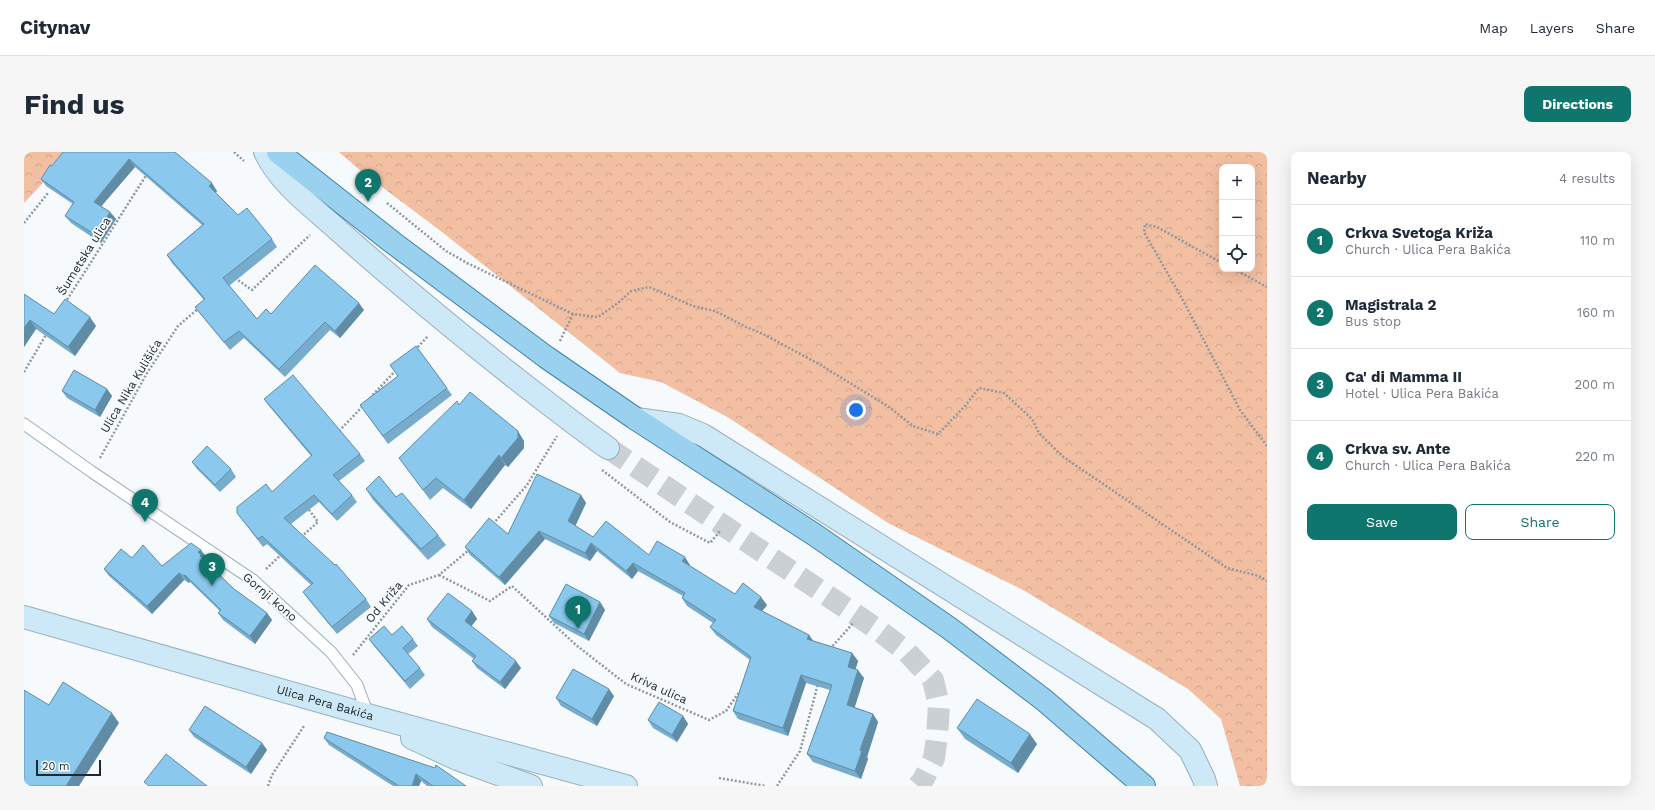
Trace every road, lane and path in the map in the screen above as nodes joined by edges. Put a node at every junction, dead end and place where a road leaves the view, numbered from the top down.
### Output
1 (265, 152) edge
2 (278, 152) edge
3 (150, 169) edge
4 (48, 193) edge
5 (387, 203) dead end
6 (24, 223) edge
7 (313, 232) dead end
8 (1219, 260) edge
9 (1240, 272) edge
10 (229, 282) edge
11 (1267, 287) edge
12 (201, 306) edge
13 (62, 307) edge
14 (51, 327) edge
15 (431, 333) dead end
16 (414, 351) edge
17 (398, 368) edge
18 (24, 372) edge
19 (636, 419) junction
20 (24, 424) edge
21 (338, 432) edge
22 (563, 440) dead end
23 (1267, 446) edge
24 (608, 448) tunnel mouth
25 (599, 467) dead end
26 (92, 472) junction
27 (304, 503) edge
28 (488, 529) edge
29 (721, 530) dead end
30 (300, 537) edge
31 (473, 546) edge
32 (289, 548) edge
33 (439, 575) junction
34 (253, 580) junction
35 (1267, 581) edge
36 (24, 617) edge
37 (854, 622) dead end
38 (830, 650) edge
39 (343, 667) junction
40 (819, 677) edge
41 (742, 688) edge
42 (368, 715) junction
43 (304, 726) dead end
44 (719, 778) dead end
45 (268, 786) edge
46 (531, 786) edge
47 (626, 786) edge
48 (766, 786) edge
49 (777, 786) edge
50 (1144, 786) edge
51 (1206, 786) edge

1 - 24 main road
2 - 19 main road
3 - 13 path, Šumetska ulica
4 - 6 path
5 - 35 path
7 - 10 path
8 - 23 path
9 - 11 path
12 - 26 path, Ulica Nika Kulišića
14 - 18 path
15 - 16 path
17 - 21 path
19 - 50 main road
19 - 51 main road
20 - 26 lane, Gornji kono
22 - 28 path
25 - 29 path
26 - 34 lane, Gornji kono
27 - 30 path
31 - 33 path, Od Križa
32 - 34 path
33 - 39 path, Od Križa
33 - 41 path, Kriva ulica
34 - 39 lane, Gornji kono
36 - 42 main road, Ulica Pera Bakića
37 - 38 path
39 - 42 lane, Gornji kono
40 - 49 path
42 - 46 main road
42 - 47 main road, Ulica Pera Bakića
43 - 45 path
44 - 48 path

